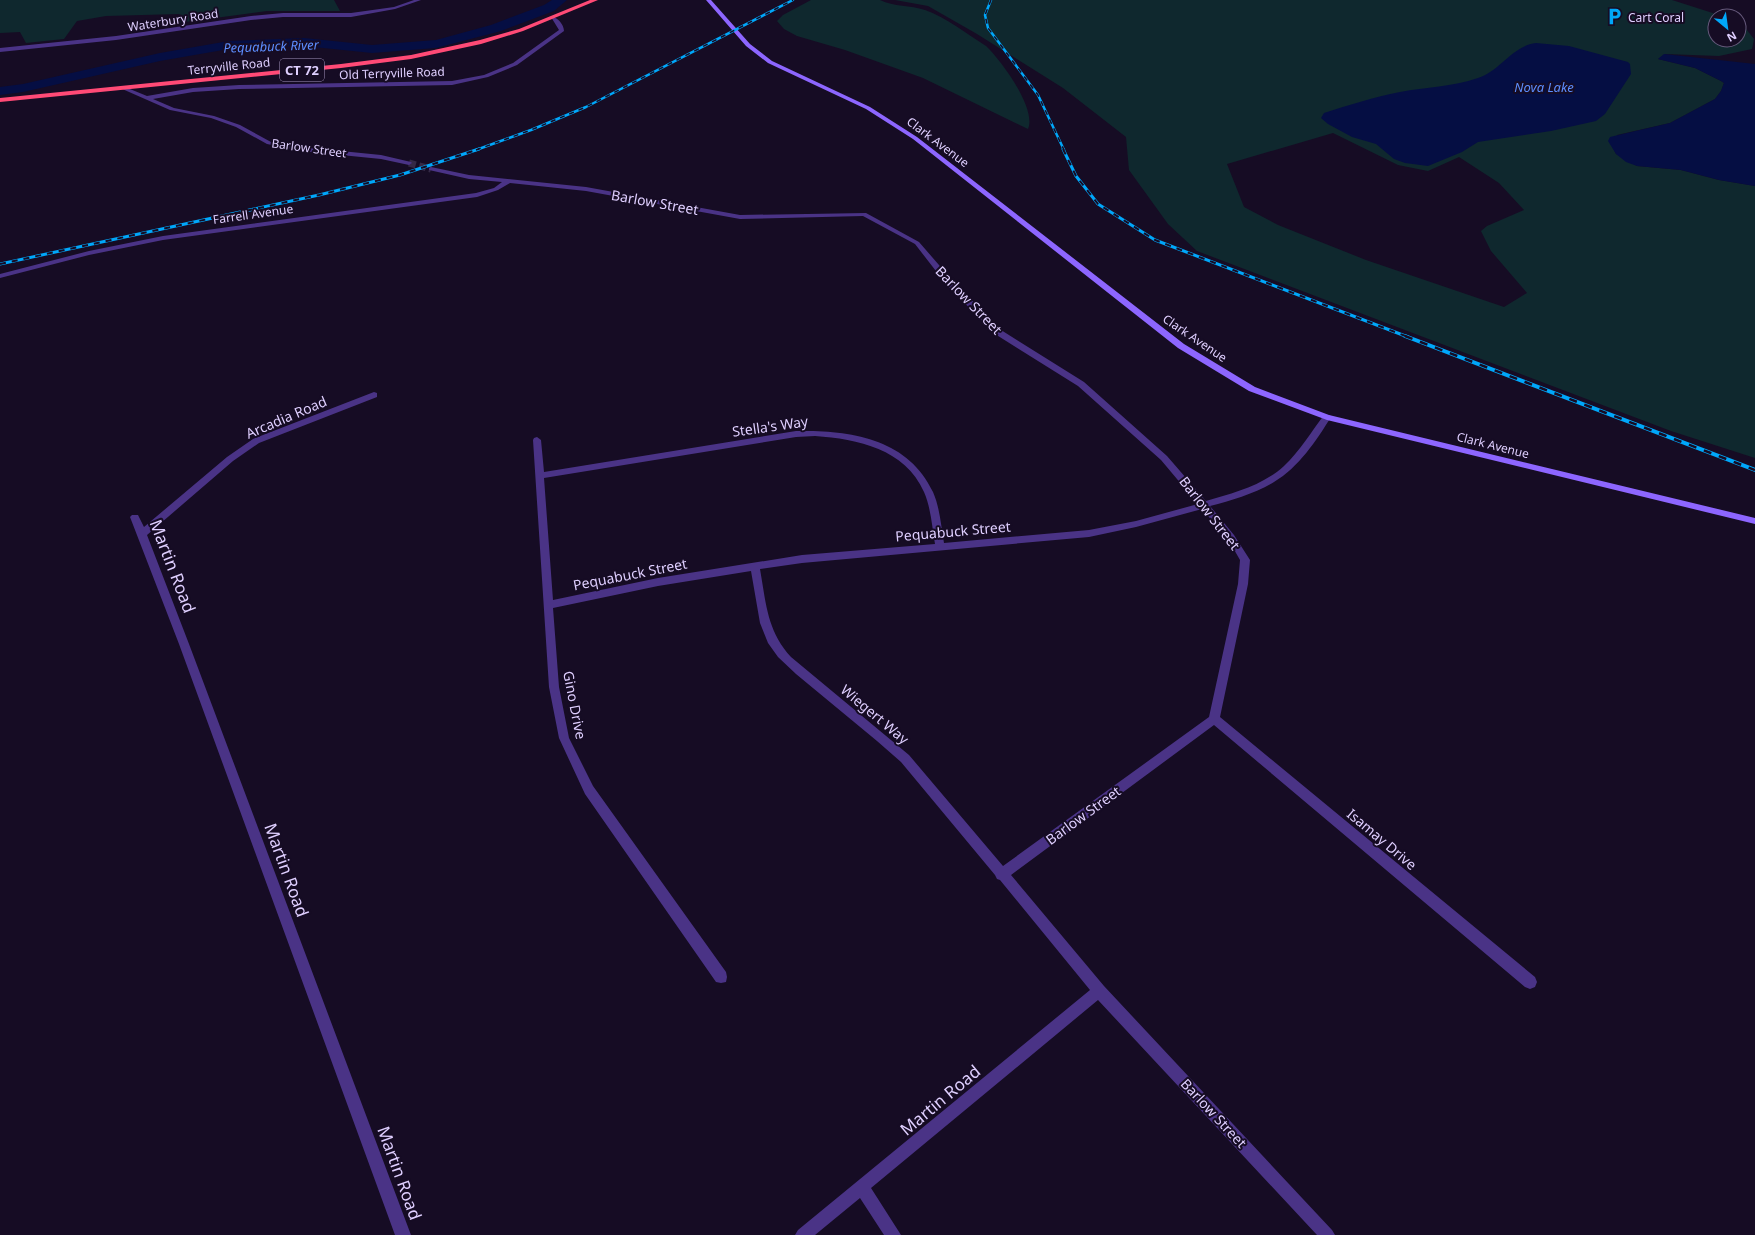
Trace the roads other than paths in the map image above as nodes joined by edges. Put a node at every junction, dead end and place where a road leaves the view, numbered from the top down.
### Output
1 (419, 0) edge
2 (595, 0) edge
3 (708, 0) edge
4 (553, 18) junction
5 (0, 50) edge
6 (124, 88) junction
7 (146, 98) junction
8 (0, 100) edge
9 (409, 164) tunnel mouth
10 (431, 169) tunnel mouth
11 (509, 181) junction
12 (0, 276) edge
13 (374, 395) dead end
14 (1327, 417) junction
15 (537, 440) dead end
16 (540, 476) junction
17 (1204, 504) junction
18 (135, 517) dead end
19 (1755, 521) edge
20 (142, 534) junction
21 (940, 546) junction
22 (755, 566) junction
23 (548, 605) junction
24 (1214, 719) junction
25 (1001, 875) junction
26 (721, 977) dead end
27 (1530, 982) dead end
28 (1099, 990) junction
29 (862, 1188) junction
30 (403, 1235) edge
31 (803, 1235) edge
32 (893, 1235) edge
33 (1327, 1235) edge

1 - 5 street, Waterbury Road
2 - 4 highway, Terryville Road / CT 72
3 - 14 main road, Clark Avenue
4 - 6 highway, Terryville Road / CT 72
4 - 7 street, Old Terryville Road
6 - 7 street, Barlow Street
6 - 8 highway, Terryville Road / CT 72
7 - 9 street, Barlow Street
10 - 11 street, Barlow Street
11 - 12 street, Farrell Avenue
11 - 17 street, Barlow Street
13 - 20 street, Arcadia Road
14 - 17 street, Pequabuck Street
14 - 19 main road, Clark Avenue
15 - 16 street, Gino Drive
16 - 21 street, Stella's Way
16 - 23 street, Gino Drive
17 - 21 street, Pequabuck Street
17 - 24 street, Barlow Street
18 - 20 street, Martin Road
20 - 30 street, Martin Road
21 - 22 street, Pequabuck Street
22 - 23 street, Pequabuck Street
22 - 25 street, Wiegert Way
23 - 26 street, Gino Drive
24 - 25 street, Barlow Street
24 - 27 street, Isamay Drive
25 - 28 street, Barlow Street
28 - 29 street, Martin Road
28 - 33 street, Barlow Street
29 - 31 street, Martin Road
29 - 32 street

